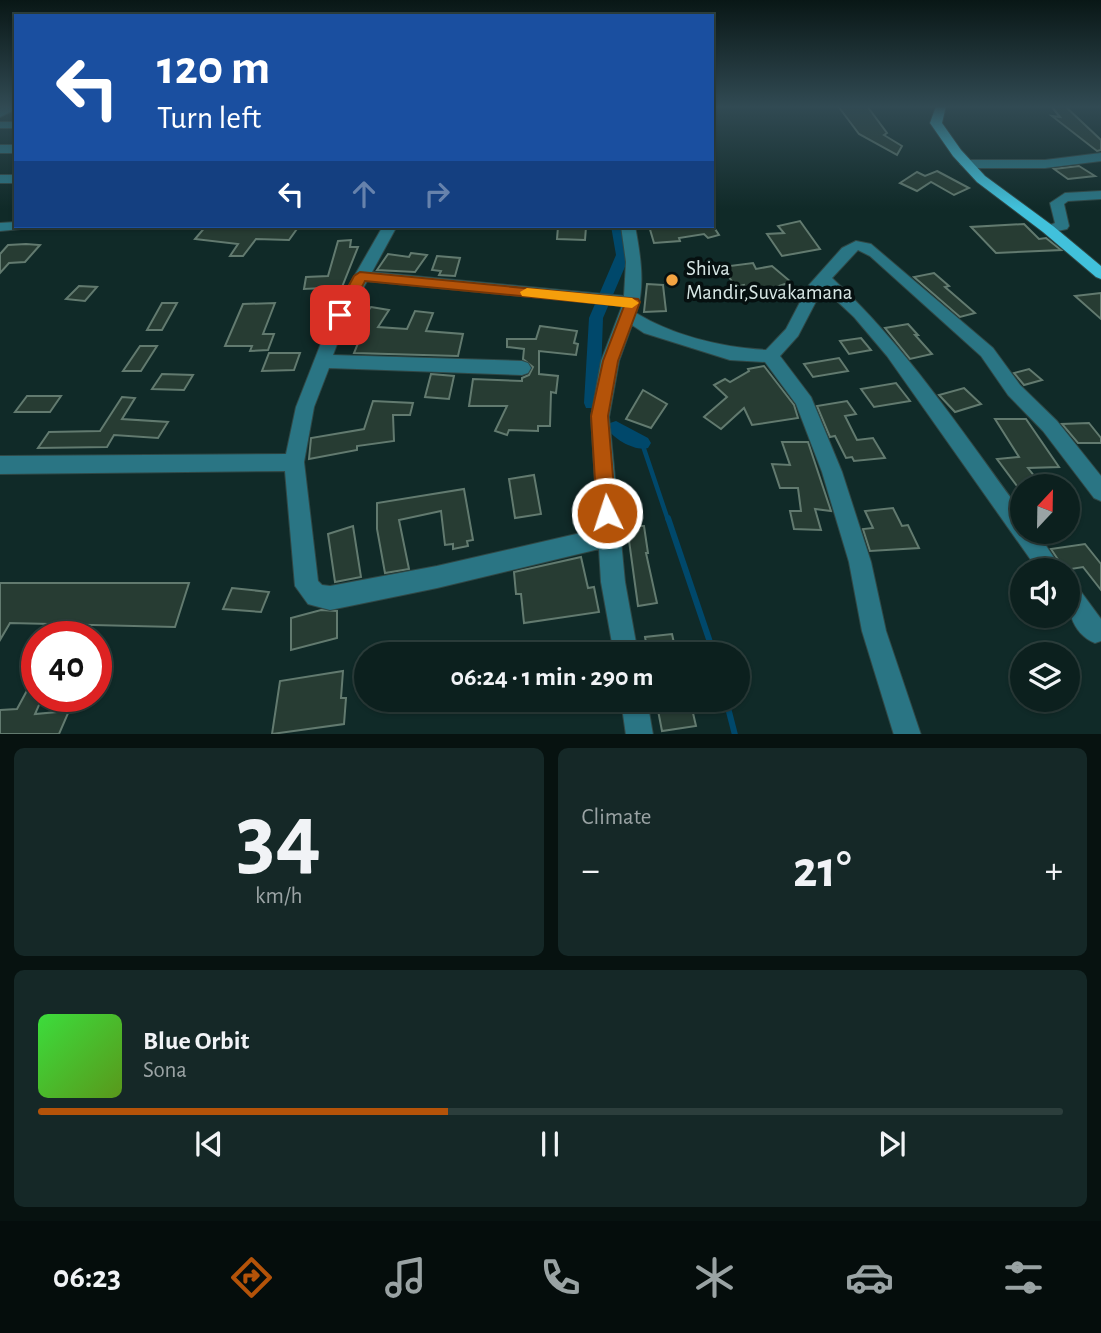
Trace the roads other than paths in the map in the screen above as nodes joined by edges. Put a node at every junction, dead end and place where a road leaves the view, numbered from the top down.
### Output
1 (949, 140) edge
2 (1101, 157) edge
3 (966, 164) junction
4 (1101, 195) edge
5 (389, 228) edge
6 (628, 228) edge
7 (1048, 229) junction
8 (1101, 274) edge
9 (360, 276) junction
10 (823, 279) junction
11 (631, 309) junction
12 (770, 356) junction
13 (322, 360) junction
14 (522, 368) dead end
15 (294, 462) junction
16 (0, 465) edge
17 (1101, 492) edge
18 (1010, 513) edge
19 (608, 537) junction
20 (1080, 610) edge
21 (1095, 631) dead end
22 (624, 642) edge
23 (636, 712) edge
24 (640, 734) edge
25 (908, 734) edge

1 - 3 main road
2 - 3 street
3 - 7 main road
4 - 7 street
5 - 9 street
6 - 11 street
7 - 8 main road
9 - 11 street
9 - 13 street
10 - 12 street
10 - 17 street
10 - 18 street
11 - 12 street
11 - 19 street
12 - 25 street
13 - 14 street
13 - 15 street
15 - 16 street
15 - 19 street
19 - 22 street
20 - 21 street
23 - 24 street

